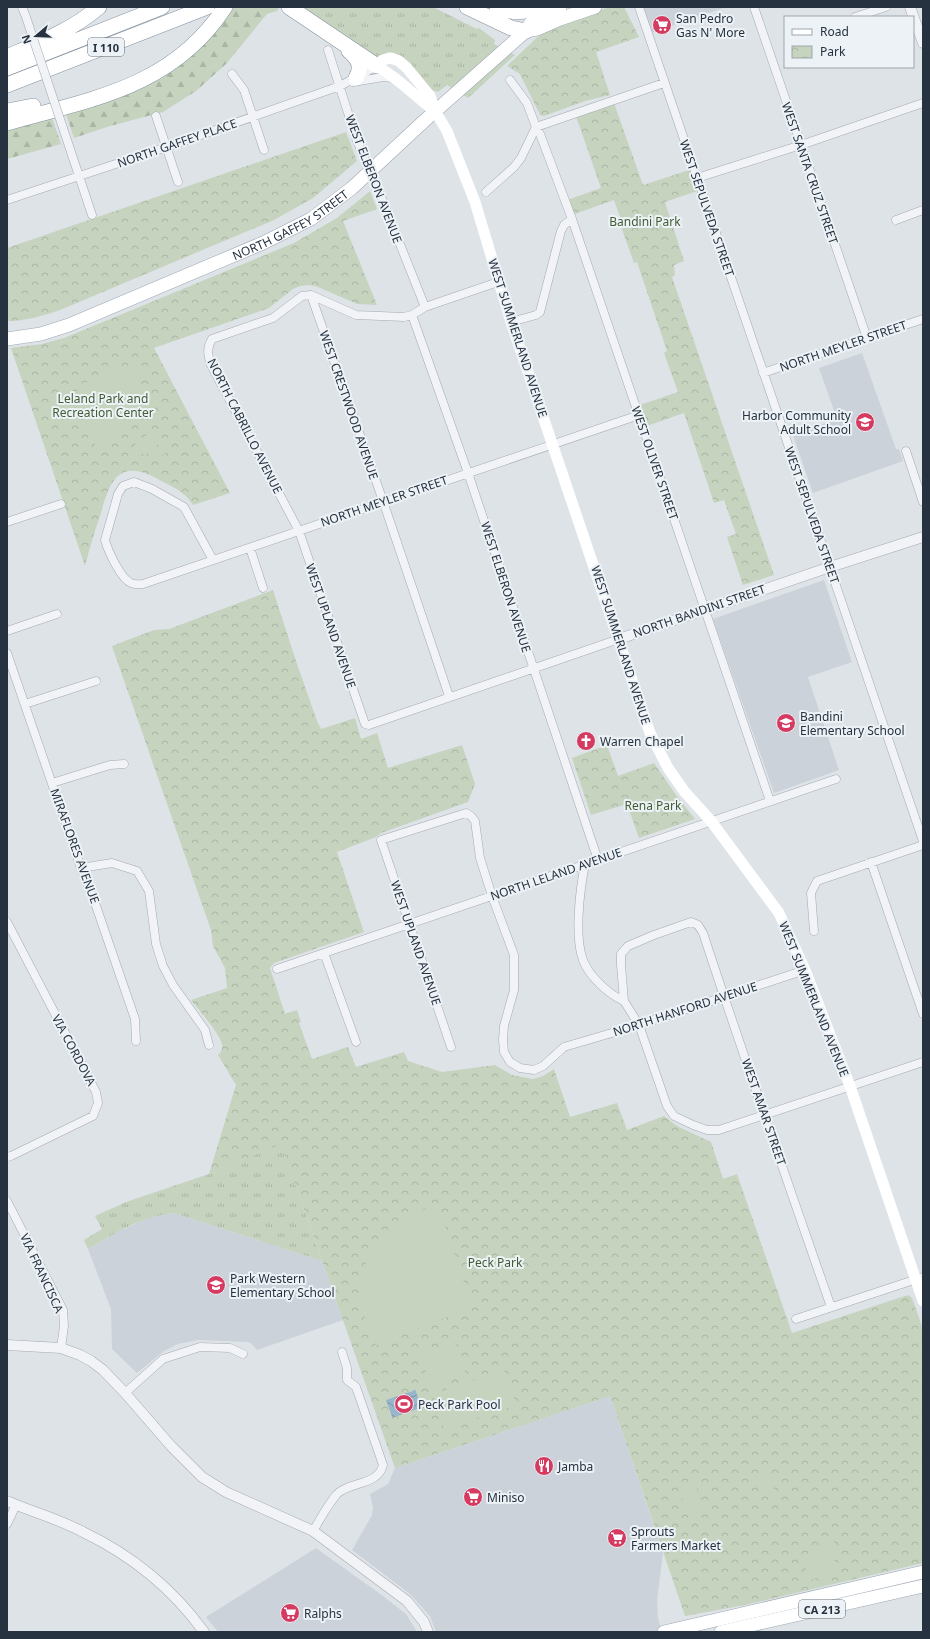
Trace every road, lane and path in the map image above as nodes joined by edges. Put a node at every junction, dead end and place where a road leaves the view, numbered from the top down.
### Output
1 (22, 7) edge
2 (99, 7) edge
3 (162, 7) edge
4 (225, 7) edge
5 (289, 7) edge
6 (467, 7) edge
7 (496, 7) edge
8 (541, 7) edge
9 (560, 7) edge
10 (594, 7) edge
11 (639, 7) edge
12 (754, 7) edge
13 (886, 7) edge
14 (205, 8) edge
15 (858, 16) edge
16 (914, 18) edge
17 (526, 31) junction
18 (330, 34) junction
19 (923, 43) edge
20 (328, 50) dead end
21 (7, 57) edge
22 (377, 66) junction
23 (7, 68) edge
24 (232, 74) dead end
25 (394, 78) junction
26 (510, 80) dead end
27 (348, 83) junction
28 (664, 83) junction
29 (7, 85) edge
30 (120, 89) junction
31 (923, 103) edge
32 (435, 111) junction
33 (7, 112) edge
34 (156, 116) dead end
35 (252, 117) junction
36 (7, 123) edge
37 (536, 127) junction
38 (801, 145) junction
39 (167, 147) junction
40 (264, 150) dead end
41 (79, 176) junction
42 (697, 178) junction
43 (178, 182) dead end
44 (486, 192) dead end
45 (7, 200) edge
46 (923, 210) edge
47 (92, 215) dead end
48 (572, 219) junction
49 (896, 220) dead end
50 (498, 282) junction
51 (310, 295) junction
52 (425, 307) junction
53 (412, 315) junction
54 (923, 319) edge
55 (511, 322) junction
56 (867, 338) junction
57 (7, 339) edge
58 (763, 373) junction
59 (639, 415) junction
60 (553, 444) junction
61 (906, 452) dead end
62 (468, 473) junction
63 (383, 501) junction
64 (923, 502) edge
65 (62, 504) dead end
66 (7, 522) edge
67 (299, 531) junction
68 (923, 537) edge
69 (250, 548) junction
70 (214, 560) junction
71 (830, 567) junction
72 (263, 588) dead end
73 (704, 610) junction
74 (57, 614) dead end
75 (7, 632) edge
76 (619, 639) junction
77 (7, 652) edge
78 (533, 668) junction
79 (96, 681) dead end
80 (449, 696) junction
81 (25, 704) junction
82 (363, 722) joint
83 (124, 764) dead end
84 (836, 779) dead end
85 (52, 783) junction
86 (770, 801) junction
87 (711, 821) junction
88 (923, 841) edge
89 (923, 845) edge
90 (598, 860) junction
91 (871, 862) junction
92 (585, 864) junction
93 (81, 868) junction
94 (492, 896) junction
95 (7, 922) edge
96 (409, 924) junction
97 (814, 931) dead end
98 (324, 953) junction
99 (277, 969) dead end
100 (805, 970) junction
101 (724, 997) junction
102 (624, 1001) junction
103 (923, 1014) edge
104 (639, 1025) junction
105 (136, 1041) dead end
106 (356, 1042) dead end
107 (209, 1045) dead end
108 (451, 1047) dead end
109 (923, 1062) edge
110 (850, 1086) junction
111 (764, 1114) junction
112 (7, 1157) edge
113 (7, 1201) edge
114 (919, 1278) edge
115 (923, 1302) edge
116 (831, 1307) junction
117 (796, 1318) dead end
118 (7, 1345) edge
119 (61, 1348) junction
120 (342, 1352) dead end
121 (243, 1354) dead end
122 (125, 1393) junction
123 (12, 1503) edge
124 (7, 1524) edge
125 (313, 1531) junction
126 (923, 1572) edge
127 (923, 1586) edge
128 (204, 1632) edge
129 (428, 1632) edge
130 (669, 1632) edge
131 (721, 1632) edge

1 - 41 street, bridge
2 - 21 highway
3 - 23 highway, I 110
4 - 30 highway
5 - 18 highway
6 - 17 highway
7 - 8 highway
9 - 17 main road, NORTH GAFFEY STREET
10 - 17 main road, NORTH GAFFEY STREET
11 - 28 street, WEST SEPULVEDA STREET
12 - 38 street, WEST SANTA CRUZ STREET
13 - 15 street
14 - 29 highway, I 110
16 - 19 street
17 - 32 main road, NORTH GAFFEY STREET
18 - 22 highway
18 - 27 highway
20 - 27 street, WEST ELBERON AVENUE
22 - 25 main road
22 - 27 street, NORTH GAFFEY PLACE
22 - 32 main road, WEST SUMMERLAND AVENUE
24 - 35 street
25 - 27 street, NORTH GAFFEY PLACE
25 - 32 main road
26 - 37 street
27 - 35 street, NORTH GAFFEY PLACE
27 - 52 street, WEST ELBERON AVENUE, bridge
28 - 37 street
28 - 42 street, WEST SEPULVEDA STREET
30 - 33 highway
30 - 36 highway
31 - 38 street
32 - 50 main road, WEST SUMMERLAND AVENUE
32 - 57 main road, NORTH GAFFEY STREET
34 - 39 street
35 - 39 street, NORTH GAFFEY PLACE
35 - 40 street
37 - 44 street
37 - 48 street, WEST OLIVER STREET
38 - 42 street
38 - 56 street, WEST SANTA CRUZ STREET
39 - 41 street, NORTH GAFFEY PLACE
39 - 43 street
41 - 45 street, NORTH GAFFEY PLACE
41 - 47 street
42 - 58 street, WEST SEPULVEDA STREET
46 - 49 street
48 - 55 street
48 - 59 street, WEST OLIVER STREET
50 - 52 street
50 - 55 main road, WEST SUMMERLAND AVENUE
51 - 53 street
51 - 63 street, WEST CRESTWOOD AVENUE
51 - 67 street, NORTH CABRILLO AVENUE
52 - 53 street
53 - 62 street, WEST ELBERON AVENUE
54 - 56 street, NORTH MEYLER STREET
55 - 60 main road, WEST SUMMERLAND AVENUE
56 - 58 street, NORTH MEYLER STREET
58 - 71 street, WEST SEPULVEDA STREET
59 - 60 street, NORTH MEYLER STREET
59 - 73 street, WEST OLIVER STREET
60 - 62 street, NORTH MEYLER STREET
60 - 76 main road, WEST SUMMERLAND AVENUE
61 - 64 street
62 - 63 street, NORTH MEYLER STREET
62 - 78 street, WEST ELBERON AVENUE
63 - 67 street, NORTH MEYLER STREET
63 - 80 street, WEST CRESTWOOD AVENUE
65 - 66 street
67 - 69 street, NORTH MEYLER STREET
67 - 82 street, WEST UPLAND AVENUE
68 - 71 street, NORTH BANDINI STREET
69 - 70 street, NORTH MEYLER STREET
69 - 72 street
70 - 70 street, NORTH MEYLER STREET
71 - 73 street, NORTH BANDINI STREET
71 - 88 street, WEST SEPULVEDA STREET
73 - 76 street, NORTH BANDINI STREET
73 - 86 street, WEST OLIVER STREET
74 - 75 street
76 - 78 street, NORTH BANDINI STREET
76 - 87 main road, WEST SUMMERLAND AVENUE
77 - 81 street, MIRAFLORES AVENUE
78 - 80 street, NORTH BANDINI STREET
78 - 90 street, WEST ELBERON AVENUE
79 - 81 street
80 - 82 street, NORTH BANDINI STREET
81 - 85 street, MIRAFLORES AVENUE
83 - 85 street
84 - 86 street, NORTH LELAND AVENUE
85 - 93 street, MIRAFLORES AVENUE
86 - 87 street, NORTH LELAND AVENUE
87 - 90 street, NORTH LELAND AVENUE
87 - 100 main road, WEST SUMMERLAND AVENUE
89 - 91 street
90 - 92 street, NORTH LELAND AVENUE
91 - 97 street
91 - 103 street
92 - 94 street, NORTH LELAND AVENUE
92 - 102 street
93 - 105 street, MIRAFLORES AVENUE
93 - 107 street
94 - 96 street, NORTH LELAND AVENUE
94 - 96 street, WEST UPLAND AVENUE
94 - 104 street, NORTH HANFORD AVENUE
95 - 112 street, VIA CORDOVA
96 - 98 street, NORTH LELAND AVENUE
96 - 108 street, WEST UPLAND AVENUE
98 - 99 street, NORTH LELAND AVENUE
98 - 106 street
100 - 101 street, NORTH HANFORD AVENUE
100 - 110 main road, WEST SUMMERLAND AVENUE
101 - 102 street, WEST AMAR STREET
101 - 104 street, NORTH HANFORD AVENUE
101 - 111 street, WEST AMAR STREET
102 - 104 street
104 - 111 street
109 - 110 street
110 - 111 street
110 - 114 main road, WEST SUMMERLAND AVENUE
111 - 116 street, WEST AMAR STREET
113 - 119 street, VIA FRANCISCA
114 - 115 main road, WEST SUMMERLAND AVENUE
114 - 116 street
116 - 117 street
118 - 119 street
119 - 122 street
120 - 125 street
121 - 122 street
122 - 125 street
123 - 124 street
123 - 128 street
125 - 129 street
126 - 130 main road, CA 213
127 - 131 main road, CA 213

